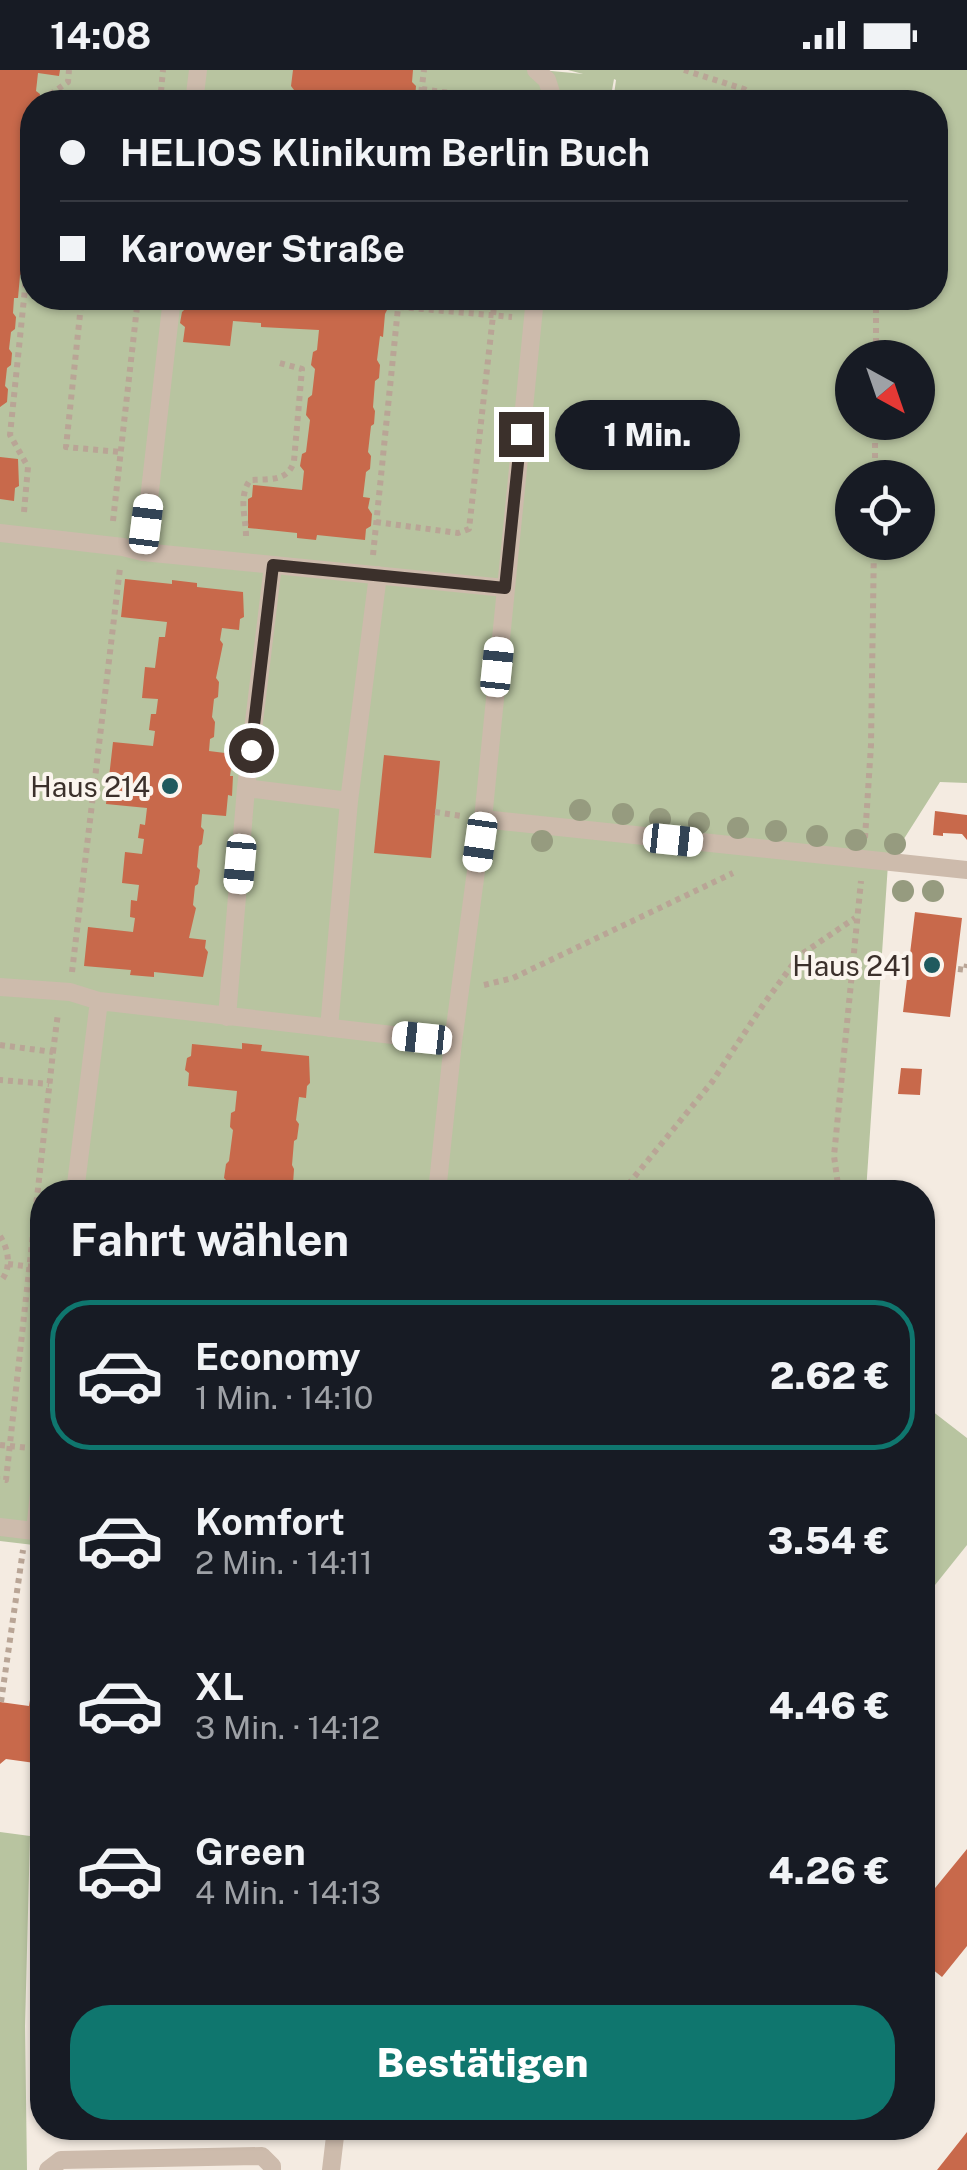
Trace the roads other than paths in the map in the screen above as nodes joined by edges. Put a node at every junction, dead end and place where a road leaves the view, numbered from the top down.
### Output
1 (171, 310) edge
2 (534, 310) edge
3 (0, 534) edge
4 (143, 552) junction
5 (273, 565) junction
6 (374, 574) junction
7 (505, 588) junction
8 (246, 788) junction
9 (350, 801) junction
10 (483, 818) junction
11 (967, 870) edge
12 (0, 987) edge
13 (99, 1001) junction
14 (227, 1017) junction
15 (329, 1028) junction
16 (453, 1042) junction
17 (77, 1180) edge
18 (438, 1180) edge
19 (0, 1528) edge
20 (30, 1531) edge
21 (334, 2140) edge
22 (48, 2170) edge
23 (272, 2170) edge
24 (330, 2170) edge

1 - 4 lane
2 - 7 lane
3 - 4 lane
4 - 5 lane
5 - 6 lane
5 - 8 lane
6 - 7 lane
6 - 9 lane
7 - 10 lane
8 - 9 lane
8 - 14 lane
9 - 15 lane
10 - 11 lane
10 - 16 lane
12 - 13 lane
13 - 14 lane
13 - 17 lane
14 - 15 lane
15 - 16 lane
16 - 18 lane
19 - 20 lane
21 - 24 lane
22 - 23 lane

